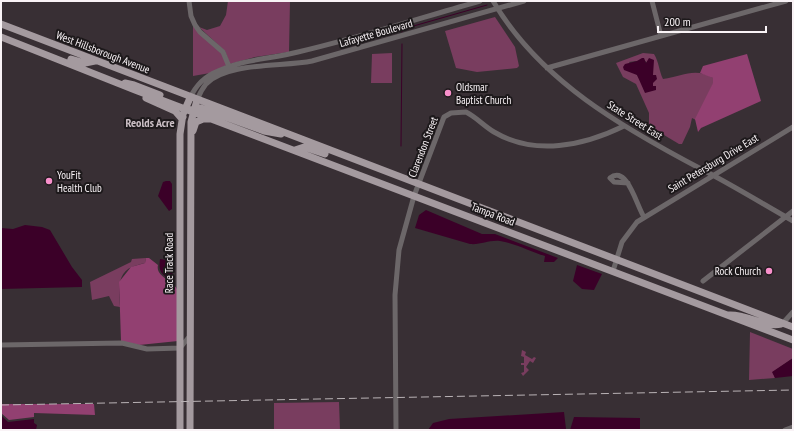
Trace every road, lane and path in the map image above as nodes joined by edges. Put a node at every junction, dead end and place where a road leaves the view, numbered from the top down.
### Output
1 (189, 1) edge
2 (480, 1) edge
3 (493, 1) edge
4 (524, 1) edge
5 (652, 1) edge
6 (786, 1) edge
7 (497, 9) junction
8 (1, 24) edge
9 (1, 29) edge
10 (661, 36) junction
11 (1, 37) edge
12 (44, 41) junction
13 (37, 51) junction
14 (95, 61) junction
15 (547, 68) junction
16 (230, 69) junction
17 (116, 82) junction
18 (138, 91) junction
19 (189, 106) junction
20 (182, 119) junction
21 (214, 120) junction
22 (624, 126) junction
23 (793, 127) edge
24 (180, 146) junction
25 (295, 150) junction
26 (358, 162) junction
27 (712, 175) junction
28 (628, 183) dead end
29 (419, 186) junction
30 (414, 196) junction
31 (191, 209) junction
32 (793, 211) edge
33 (644, 217) junction
34 (785, 217) junction
35 (793, 222) edge
36 (189, 226) junction
37 (180, 237) junction
38 (189, 243) junction
39 (180, 252) junction
40 (617, 260) junction
41 (613, 271) junction
42 (703, 281) dead end
43 (189, 310) junction
44 (793, 312) edge
45 (725, 314) junction
46 (189, 318) junction
47 (783, 323) junction
48 (180, 324) junction
49 (793, 327) edge
50 (793, 336) edge
51 (189, 337) junction
52 (793, 340) edge
53 (1, 345) edge
54 (180, 348) junction
55 (793, 427) edge
56 (180, 430) edge
57 (190, 430) edge
58 (396, 430) edge
59 (785, 430) edge

1 - 16 street
2 - 16 street, Lafayette Boulevard
3 - 7 street, State Street East
4 - 7 street, Lafayette Boulevard
5 - 10 street
6 - 10 street
7 - 15 street, State Street East
7 - 16 street, Lafayette Boulevard
8 - 12 main road, West Hillsborough Avenue
9 - 12 main road
10 - 15 street
11 - 13 main road, West Hillsborough Avenue
12 - 14 main road, West Hillsborough Avenue
13 - 14 main road
13 - 17 main road, West Hillsborough Avenue
14 - 19 main road, West Hillsborough Avenue
15 - 22 street, State Street East
16 - 19 street, Lafayette Boulevard
17 - 18 main road, West Hillsborough Avenue
17 - 19 main road
18 - 19 main road, West Hillsborough Avenue
18 - 20 main road
19 - 20 main road, Race Track Road
19 - 21 main road, Tampa Road
19 - 26 main road, Tampa Road
19 - 31 main road, Race Track Road
19 - 36 main road
20 - 24 main road, Race Track Road
21 - 25 main road, Tampa Road
21 - 31 main road
22 - 27 street, State Street East
22 - 29 street, Clarendon Street
23 - 27 street, Saint Petersburg Drive East
24 - 36 main road
24 - 37 main road, Race Track Road
25 - 26 main road
25 - 30 main road, Tampa Road
26 - 29 main road, Tampa Road
27 - 33 street, Saint Petersburg Drive East
27 - 34 street, State Street East
28 - 33 street
29 - 30 street, Clarendon Street
29 - 40 main road, Tampa Road
30 - 41 main road, Tampa Road
30 - 58 street, Clarendon Street
31 - 36 main road, Race Track Road
32 - 34 street
33 - 40 street, Saint Petersburg Drive East
34 - 35 street, State Street East
34 - 42 street
36 - 37 main road
36 - 38 main road, Race Track Road
37 - 39 main road, Race Track Road
38 - 39 main road
38 - 43 main road, Race Track Road
39 - 43 main road
39 - 48 main road, Race Track Road
40 - 41 street, Saint Petersburg Drive East
40 - 47 main road, Tampa Road
41 - 45 main road, Tampa Road
43 - 46 main road, Race Track Road
44 - 47 street
45 - 47 main road
45 - 50 main road
45 - 52 main road, Tampa Road
46 - 48 main road
46 - 51 main road, Race Track Road
47 - 49 main road, Tampa Road
48 - 54 main road, Race Track Road
51 - 54 street
51 - 57 main road, Race Track Road
53 - 54 street
54 - 56 main road, Race Track Road
55 - 59 street

